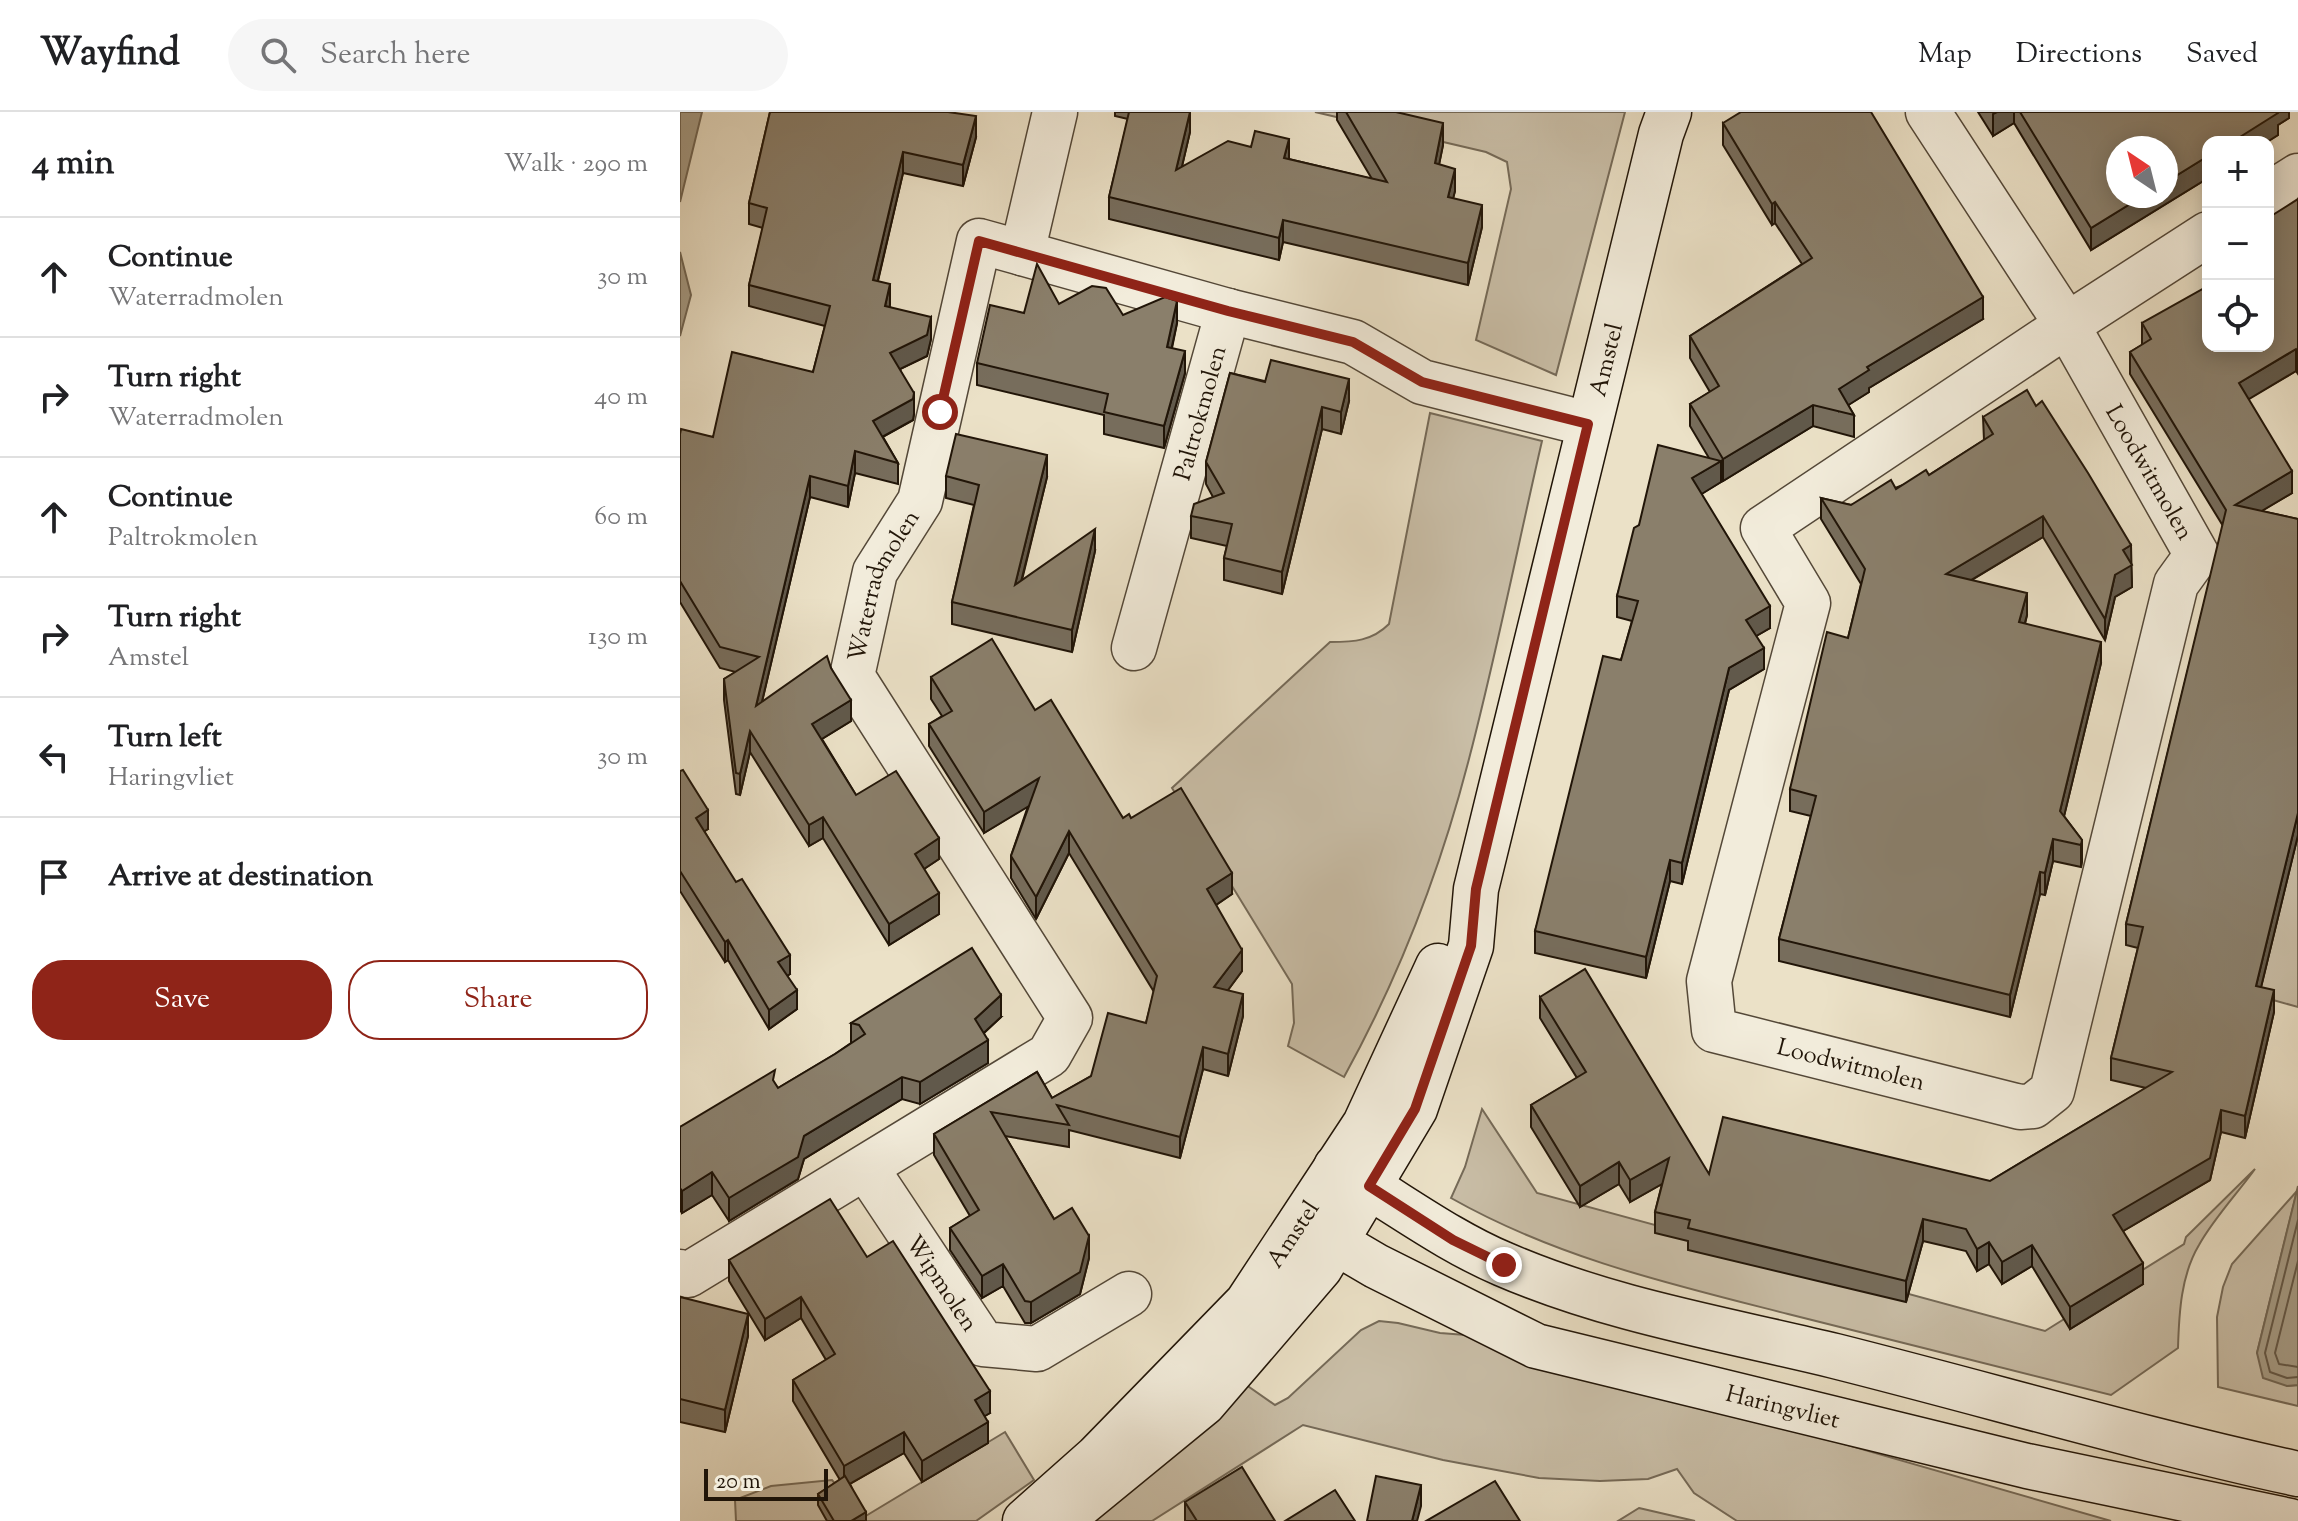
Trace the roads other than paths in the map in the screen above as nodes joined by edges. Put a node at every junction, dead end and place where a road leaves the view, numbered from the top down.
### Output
1 (1055, 112) edge
2 (1669, 112) edge
3 (1928, 112) edge
4 (2298, 176) edge
5 (2274, 191) edge
6 (2202, 238) edge
7 (1022, 253) junction
8 (1228, 311) junction
9 (2067, 325) junction
10 (1588, 424) junction
11 (1134, 648) dead end
12 (866, 1168) junction
13 (1353, 1176) junction
14 (1318, 1232) junction
15 (684, 1274) edge
16 (1129, 1294) dead end
17 (2298, 1474) edge
18 (1025, 1521) edge
19 (1060, 1521) edge
20 (2290, 1521) edge

1 - 7 street
2 - 10 street, Amstel
3 - 9 street, Loodwitmolen
4 - 5 street
6 - 9 street
7 - 8 street, Waterradmolen
7 - 12 street, Waterradmolen
8 - 10 street
8 - 11 street, Paltrokmolen
9 - 9 street, Loodwitmolen
10 - 13 street, Amstel
12 - 15 street
12 - 16 street, Wipmolen
13 - 14 street, Amstel
13 - 17 street
14 - 18 street, Amstel
14 - 19 street, Amstel
14 - 20 street, Haringvliet

